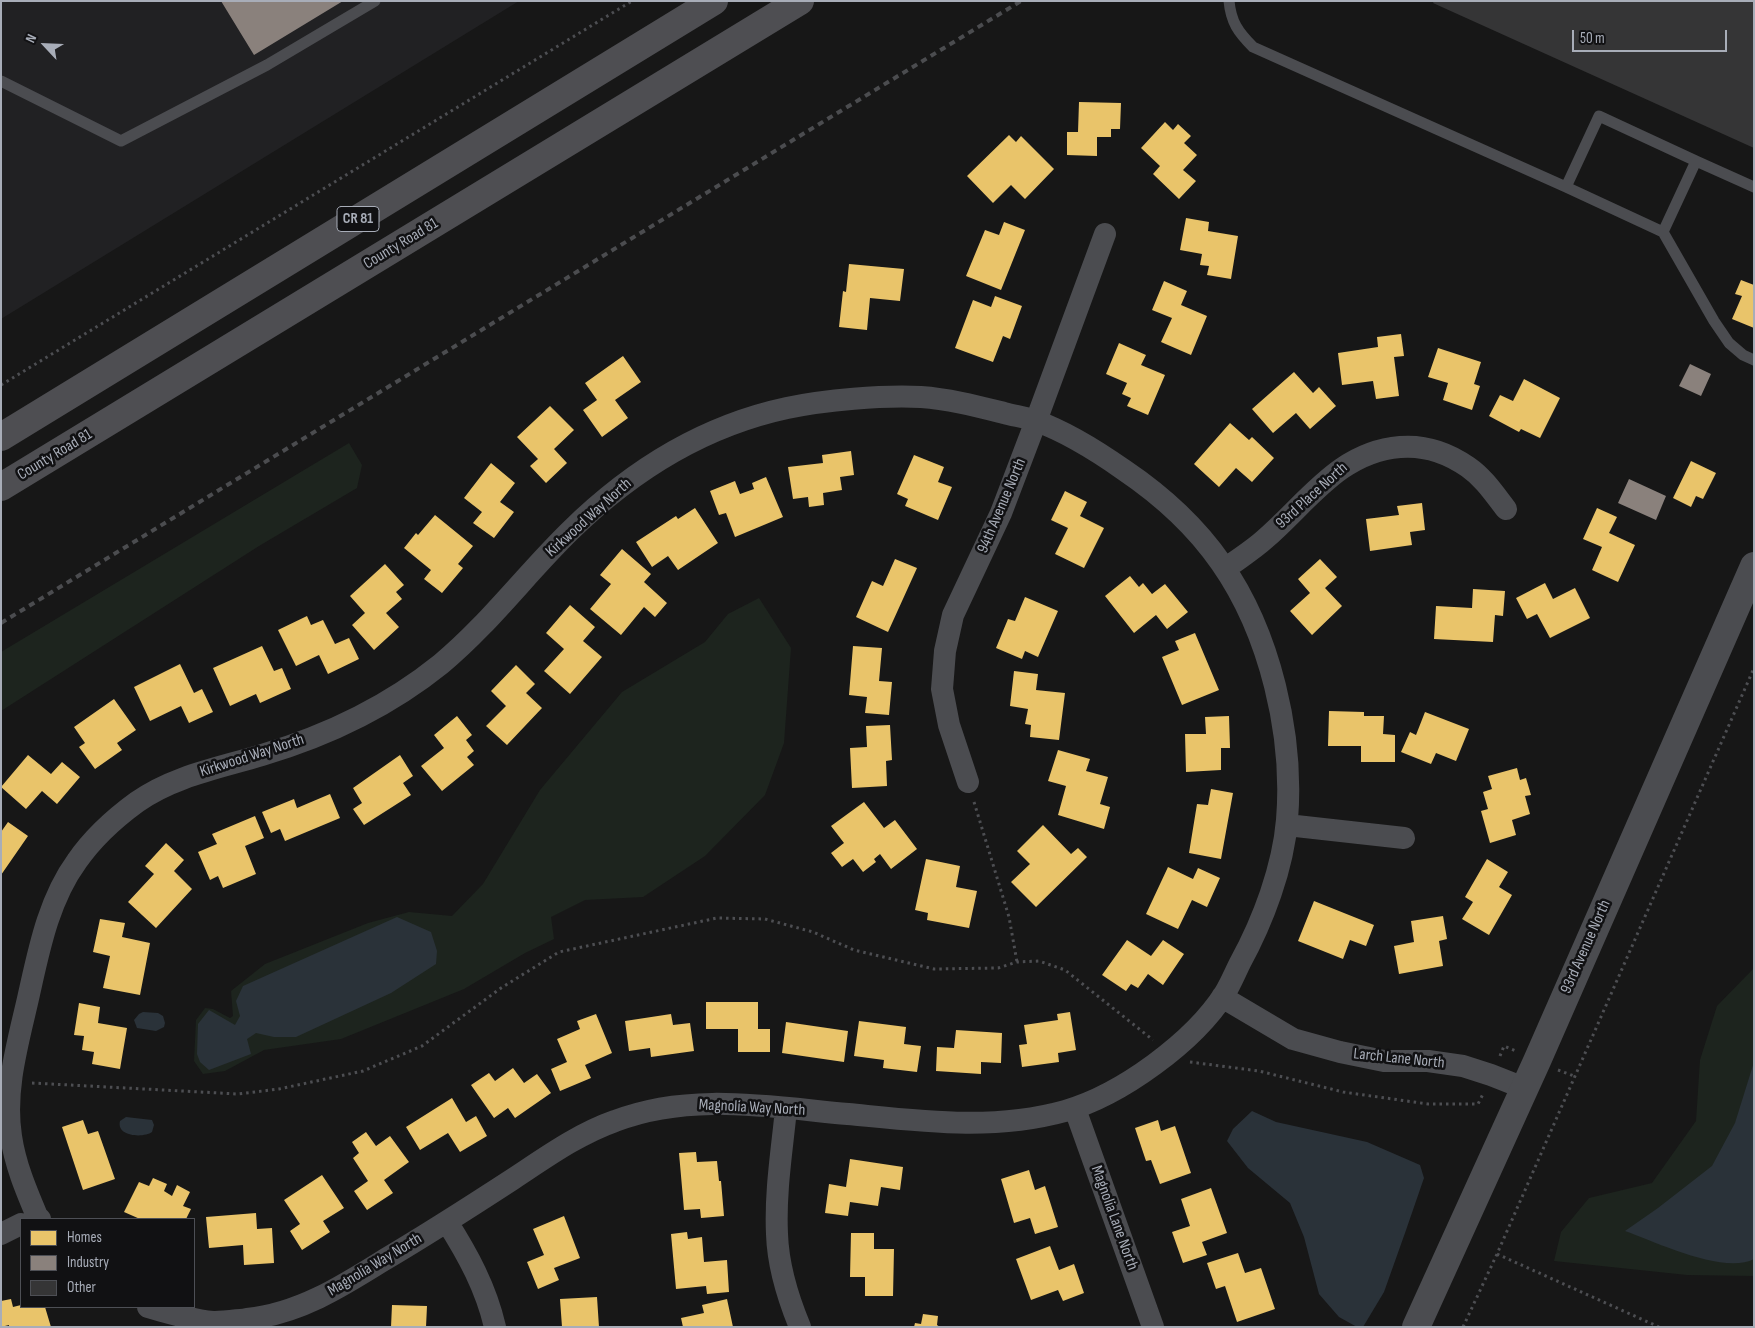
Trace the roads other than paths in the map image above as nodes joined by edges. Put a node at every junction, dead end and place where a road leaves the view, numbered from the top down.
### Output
1 (375, 1) edge
2 (714, 1) edge
3 (800, 1) edge
4 (1229, 1) edge
5 (1, 81) edge
6 (1696, 160) junction
7 (1566, 186) junction
8 (1754, 187) edge
9 (1663, 232) junction
10 (1105, 234) dead end
11 (1754, 360) edge
12 (1036, 421) junction
13 (1, 437) edge
14 (1, 487) edge
15 (1506, 510) dead end
16 (1754, 566) edge
17 (1225, 569) junction
18 (968, 782) road end
19 (1287, 825) junction
20 (1404, 838) dead end
21 (1222, 997) junction
22 (1524, 1088) junction
23 (786, 1109) junction
24 (1074, 1109) junction
25 (31, 1218) edge
26 (447, 1222) junction
27 (20, 1225) edge
28 (1, 1234) edge
29 (152, 1308) edge
30 (214, 1324) edge
31 (495, 1327) edge
32 (800, 1327) edge
33 (1153, 1327) edge
34 (1416, 1327) edge

1 - 5 lane
2 - 13 highway, CR 81
3 - 14 highway, County Road 81 / CR 81
4 - 7 lane
6 - 7 lane
6 - 8 lane
6 - 9 lane
7 - 9 lane
9 - 11 lane
10 - 12 street, 94th Avenue North
12 - 17 street, Kirkwood Way North
12 - 18 street, 94th Avenue North
12 - 25 street, Kirkwood Way North
15 - 17 street, 93rd Place North
16 - 22 street, 93rd Avenue North
17 - 19 street, Kirkwood Way North
19 - 20 street
19 - 21 street, Kirkwood Way North
21 - 22 street, Larch Lane North
21 - 24 street, Magnolia Way North
22 - 34 street, 93rd Avenue North
23 - 24 street, Magnolia Way North
23 - 26 street, Magnolia Way North
23 - 32 street
24 - 33 street, Magnolia Lane North
26 - 30 street, Magnolia Way North
26 - 31 street
27 - 28 street
29 - 30 street, Magnolia Way North

